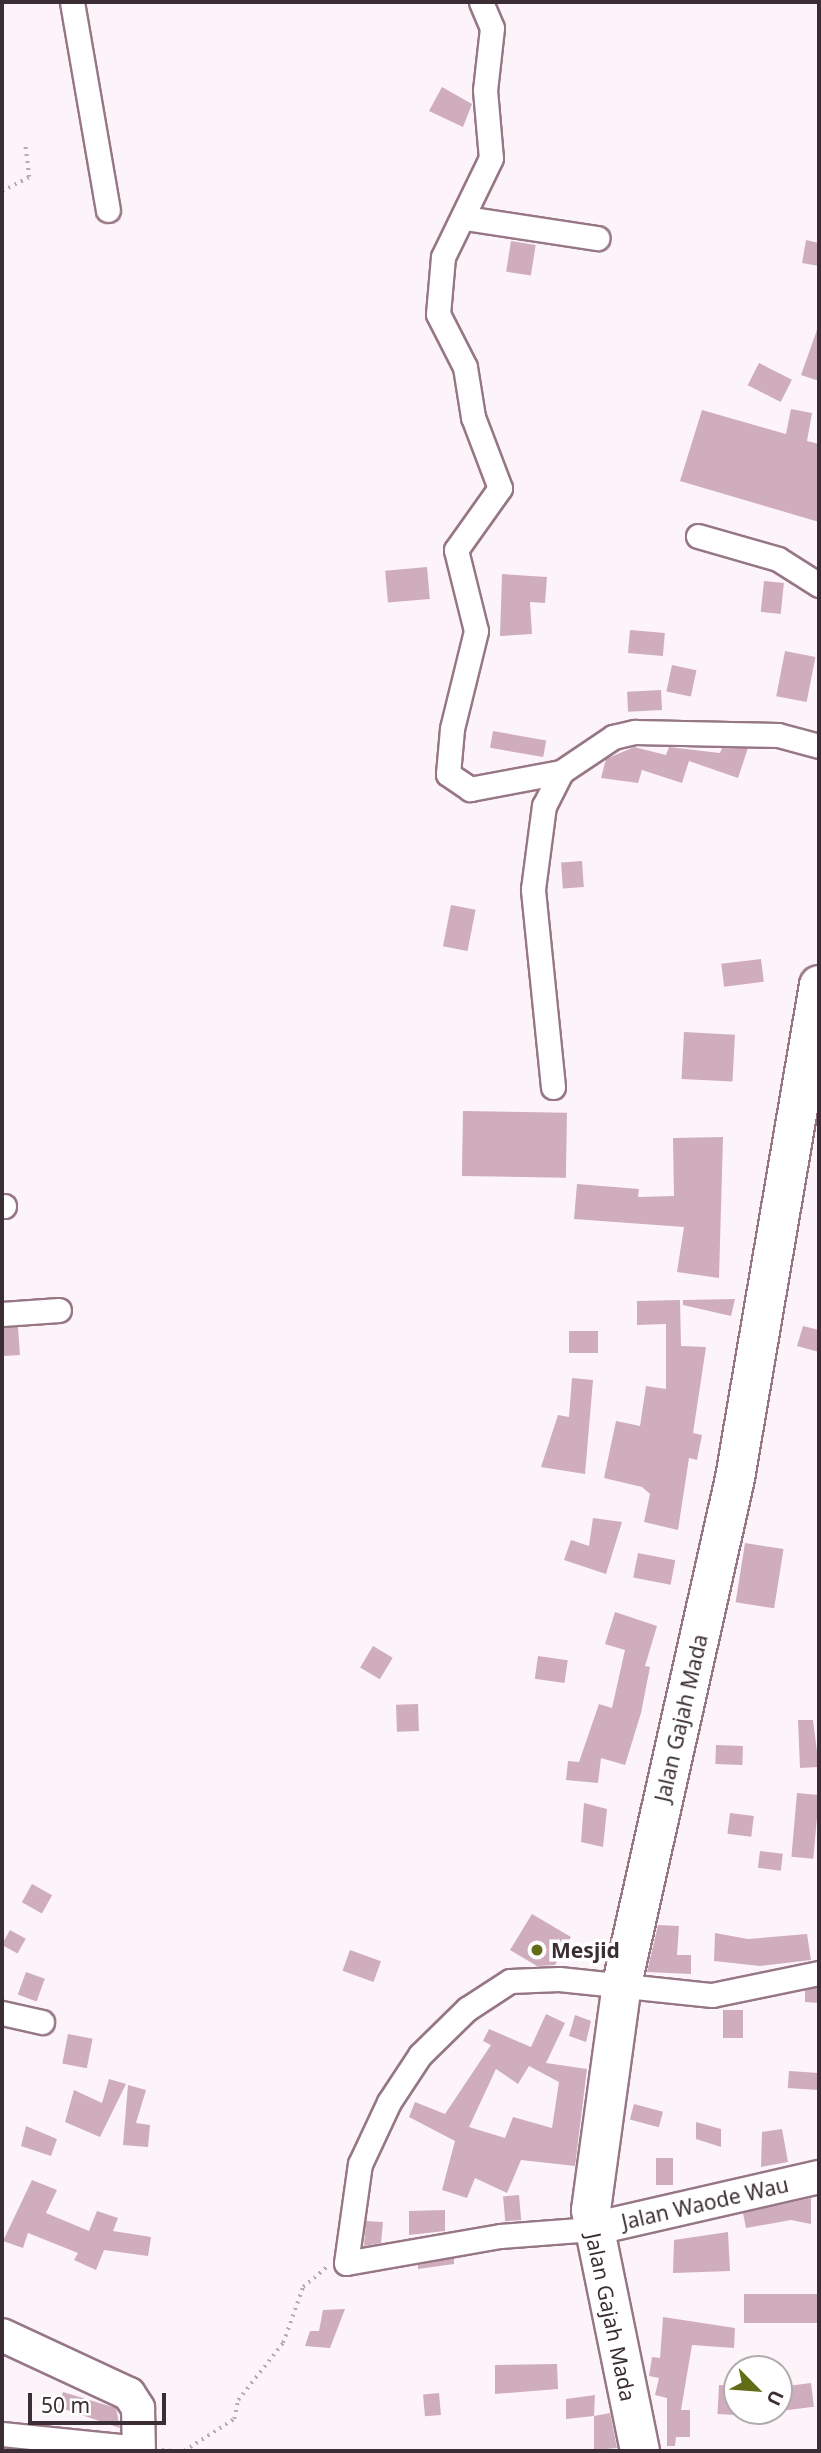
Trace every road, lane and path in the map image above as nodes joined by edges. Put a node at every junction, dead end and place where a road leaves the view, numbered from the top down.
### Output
1 (72, 2) edge
2 (481, 2) edge
3 (25, 143) dead end
4 (2, 191) edge
5 (108, 209) dead end
6 (466, 218) junction
7 (597, 238) dead end
8 (698, 536) dead end
9 (819, 585) edge
10 (819, 746) edge
11 (561, 772) junction
12 (819, 985) edge
13 (553, 1087) dead end
14 (59, 1310) dead end
15 (2, 1314) edge
16 (819, 1973) edge
17 (622, 1984) junction
18 (2, 2012) edge
19 (42, 2022) dead end
20 (819, 2177) edge
21 (592, 2229) junction
22 (346, 2263) junction
23 (2, 2335) edge
24 (2, 2434) edge
25 (139, 2449) edge
26 (184, 2451) edge
27 (642, 2451) edge

1 - 5 street
2 - 6 street
3 - 4 path
6 - 7 street
6 - 11 street
8 - 9 street
10 - 11 street
11 - 13 street
12 - 17 highway, Jalan Gajah Mada
14 - 15 street
16 - 17 street
17 - 21 highway, Jalan Gajah Mada
17 - 22 street
18 - 19 street
20 - 21 street, Jalan Waode Wau
21 - 22 street
21 - 27 highway, Jalan Gajah Mada
22 - 26 path
23 - 25 street
24 - 25 street

